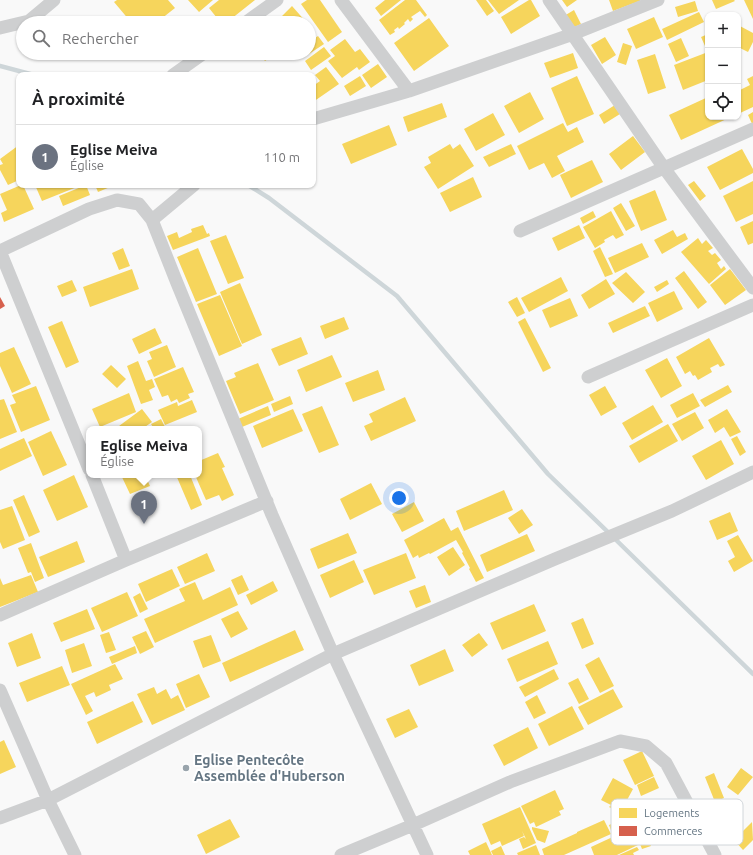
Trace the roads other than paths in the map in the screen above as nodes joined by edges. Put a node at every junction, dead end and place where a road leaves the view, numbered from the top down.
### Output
1 (54, 0) edge
2 (277, 0) edge
3 (341, 0) edge
4 (549, 0) edge
5 (658, 0) edge
6 (35, 16) edge
7 (255, 16) edge
8 (16, 24) edge
9 (0, 28) edge
10 (572, 34) junction
11 (194, 60) edge
12 (177, 72) edge
13 (409, 91) junction
14 (316, 118) edge
15 (753, 129) edge
16 (664, 168) junction
17 (190, 188) edge
18 (152, 220) junction
19 (520, 231) dead end
20 (0, 251) edge
21 (753, 288) edge
22 (753, 305) edge
23 (588, 378) dead end
24 (86, 462) edge
25 (753, 472) edge
26 (93, 478) edge
27 (267, 501) junction
28 (126, 560) junction
29 (0, 615) edge
30 (333, 654) junction
31 (0, 690) edge
32 (685, 799) edge
33 (48, 800) junction
34 (0, 818) edge
35 (413, 825) junction
36 (710, 845) edge
37 (75, 855) edge
38 (341, 855) edge
39 (427, 855) edge
40 (715, 855) edge

1 - 6 street
2 - 7 street
3 - 13 street
4 - 10 street
5 - 10 street
8 - 9 street
10 - 13 street
10 - 16 street
11 - 12 street
13 - 14 street
15 - 16 street
16 - 19 street
16 - 21 street
17 - 18 street
18 - 20 street
18 - 27 street
20 - 24 street
22 - 23 street
25 - 30 street
26 - 28 street
27 - 28 street
27 - 30 street
28 - 29 street
30 - 33 street
30 - 35 street
31 - 33 street
32 - 35 street
33 - 34 street
33 - 37 street
35 - 38 street
35 - 39 street
36 - 40 street

